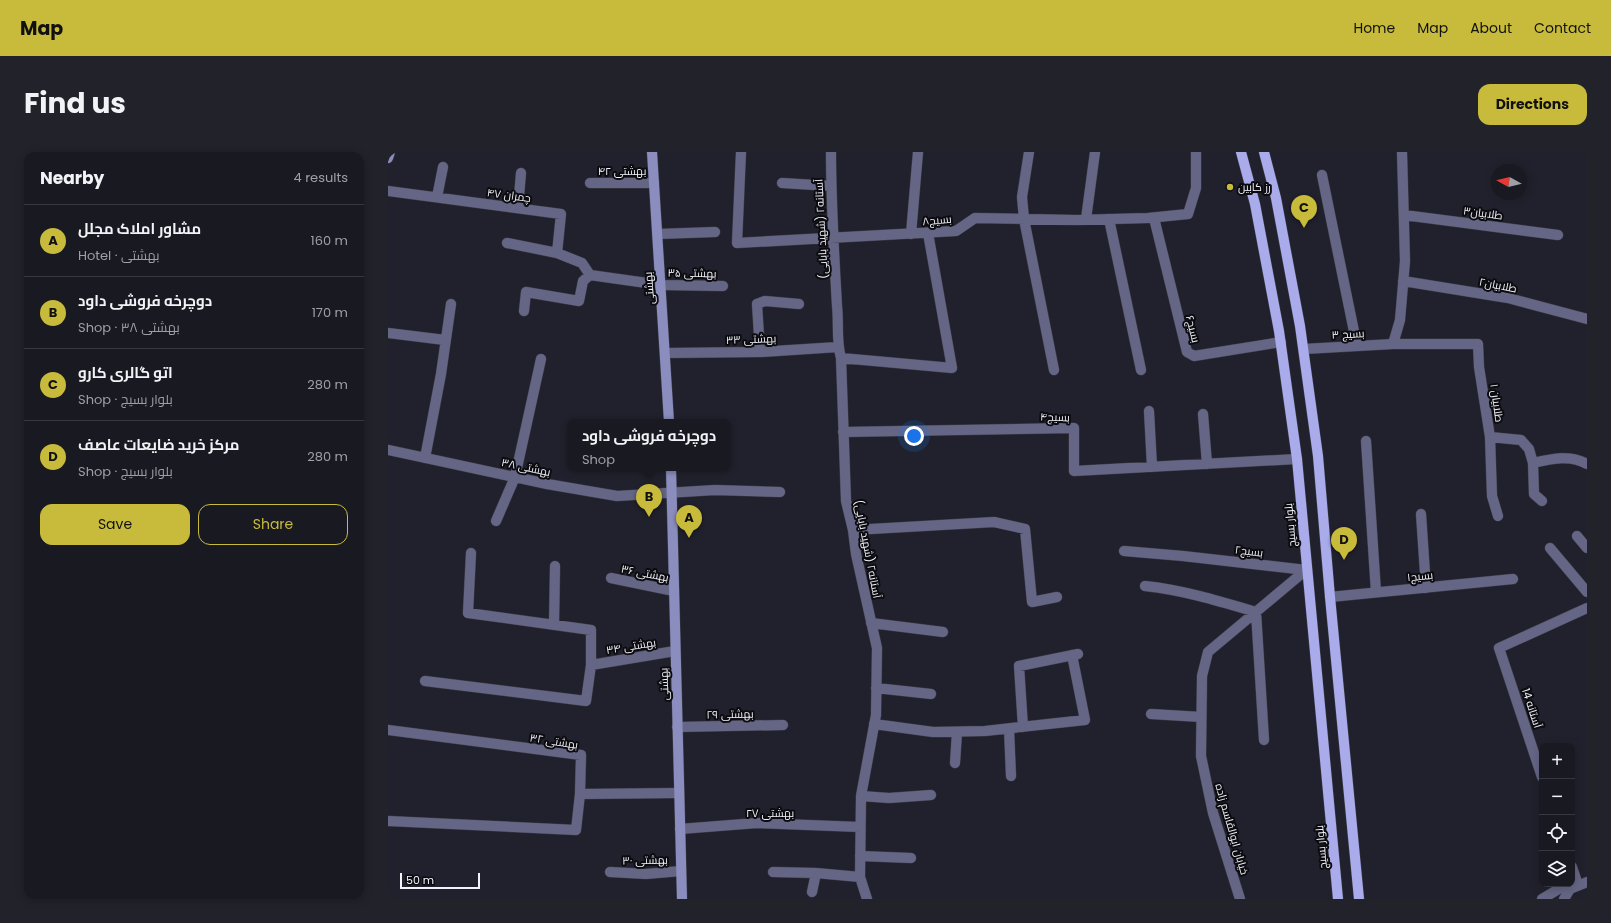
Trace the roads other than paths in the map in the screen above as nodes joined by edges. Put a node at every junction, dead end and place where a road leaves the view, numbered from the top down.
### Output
1 (390, 152) edge
2 (652, 152) edge
3 (740, 152) edge
4 (831, 152) edge
5 (918, 152) edge
6 (1029, 152) edge
7 (1095, 152) edge
8 (1196, 152) edge
9 (1241, 152) edge
10 (1264, 152) edge
11 (1402, 152) edge
12 (388, 158) edge
13 (442, 167) dead end
14 (521, 173) dead end
15 (1322, 175) dead end
16 (590, 183) dead end
17 (654, 183) junction
18 (782, 183) dead end
19 (831, 186) junction
20 (388, 191) edge
21 (437, 198) junction
22 (518, 208) junction
23 (1404, 215) junction
24 (1154, 218) junction
25 (1024, 219) junction
26 (1109, 219) junction
27 (1086, 220) junction
28 (715, 232) dead end
29 (928, 233) junction
30 (658, 234) junction
31 (911, 234) junction
32 (1558, 235) dead end
33 (833, 238) junction
34 (507, 243) dead end
35 (557, 253) junction
36 (590, 276) junction
37 (1403, 281) junction
38 (661, 285) junction
39 (723, 286) dead end
40 (451, 304) dead end
41 (799, 304) dead end
42 (524, 311) dead end
43 (1587, 319) edge
44 (388, 333) edge
45 (445, 340) junction
46 (1281, 342) junction
47 (1393, 344) junction
48 (1357, 346) junction
49 (838, 347) junction
50 (1304, 349) junction
51 (760, 352) junction
52 (666, 353) junction
53 (841, 358) junction
54 (541, 359) dead end
55 (1054, 370) dead end
56 (1140, 370) dead end
57 (1149, 411) dead end
58 (1202, 414) dead end
59 (669, 419) edge
60 (843, 432) junction
61 (1490, 437) junction
62 (1366, 441) dead end
63 (388, 450) edge
64 (425, 458) junction
65 (1297, 459) junction
66 (1533, 463) junction
67 (1207, 464) junction
68 (1587, 464) edge
69 (1152, 467) junction
70 (670, 471) edge
71 (515, 477) junction
72 (671, 492) junction
73 (780, 492) dead end
74 (1542, 501) dead end
75 (1421, 514) dead end
76 (1498, 516) dead end
77 (496, 521) dead end
78 (853, 530) junction
79 (1577, 536) dead end
80 (1550, 548) dead end
81 (1587, 548) edge
82 (1124, 550) dead end
83 (471, 553) dead end
84 (555, 566) dead end
85 (1306, 570) junction
86 (611, 578) dead end
87 (1513, 579) dead end
88 (1145, 586) dead end
89 (1426, 588) junction
90 (674, 591) junction
91 (1376, 592) junction
92 (1587, 592) edge
93 (1057, 597) dead end
94 (1330, 597) junction
95 (1587, 608) edge
96 (1256, 612) junction
97 (872, 623) junction
98 (554, 625) junction
99 (943, 632) dead end
100 (675, 651) junction
101 (591, 665) junction
102 (425, 681) dead end
103 (876, 688) junction
104 (931, 694) dead end
105 (1151, 714) dead end
106 (1201, 717) junction
107 (874, 724) junction
108 (784, 725) dead end
109 (678, 727) junction
110 (1023, 727) junction
111 (1008, 729) junction
112 (388, 730) edge
113 (957, 732) junction
114 (1264, 740) dead end
115 (955, 763) dead end
116 (1539, 768) edge
117 (1011, 776) dead end
118 (679, 793) junction
119 (580, 794) junction
120 (931, 795) dead end
121 (861, 796) junction
122 (388, 821) edge
123 (860, 827) junction
124 (680, 829) junction
125 (860, 856) junction
126 (911, 858) dead end
127 (681, 871) junction
128 (610, 872) dead end
129 (772, 872) dead end
130 (816, 873) junction
131 (860, 877) junction
132 (1578, 885) edge
133 (812, 892) dead end
134 (682, 899) edge
135 (867, 899) edge
136 (1240, 899) edge
137 (1338, 899) edge
138 (1359, 899) edge
139 (1542, 899) edge
140 (1565, 899) edge

1 - 12 main road
2 - 17 main road, بهشتی
3 - 33 street, بسیج۸
4 - 19 street, آستانه۲ (شهید بابایی)
5 - 31 street
6 - 25 street
7 - 27 street
8 - 24 street, بسیج۸
9 - 46 main road, بلوار بسیج
10 - 50 main road
11 - 23 street
13 - 21 street
14 - 22 street
15 - 48 street
16 - 17 street, بهشتی ۴۲
17 - 30 main road, بهشتی
18 - 19 street
19 - 33 street, آستانه۲ (شهید بابایی)
20 - 21 street, چمران ۴۷
21 - 22 street, چمران ۴۷
22 - 35 street, چمران ۴۷
23 - 32 street, طلابیان۳
23 - 37 street
24 - 26 street, بسیج۸
24 - 46 street, بسیج۶
25 - 27 street, بسیج۸
25 - 29 street, بسیج۸
25 - 55 street
26 - 27 street, بسیج۸
26 - 56 street
28 - 30 street
29 - 31 street, بسیج۸
29 - 53 street
30 - 38 main road, بهشتی
31 - 33 street, بسیج۸
33 - 49 street, آستانه۲ (شهید بابایی)
34 - 35 street
35 - 36 street
36 - 38 street, بهشتی ۳۵
36 - 42 street
37 - 43 street, طلابیان۲
37 - 47 street
38 - 39 street, بهشتی ۳۵
38 - 52 main road, بهشتی
40 - 45 street
41 - 51 street
44 - 45 street
45 - 64 street
46 - 65 main road, بلوار بسیج
47 - 48 street, بسیج ۳
47 - 61 street, طلابیان ۱
48 - 50 street, بسیج ۳
49 - 51 street, بهشتی ۳۳
49 - 53 street, آستانه۲ (شهید بابایی)
50 - 94 main road
51 - 52 street, بهشتی ۳۳
52 - 59 main road, بهشتی
53 - 60 street, آستانه۲ (شهید بابایی)
54 - 71 street
57 - 69 street
58 - 67 street
60 - 69 street, بسیج۴
60 - 78 street, آستانه۲ (شهید بابایی)
61 - 66 street, طلابیان ۱
61 - 76 street
62 - 91 street
63 - 64 street, بهشتی ۳۸
64 - 71 street, بهشتی ۳۸
65 - 67 street, بسیج۴
65 - 85 main road, بلوار بسیج
66 - 68 street
66 - 74 street
67 - 69 street, بسیج۴
70 - 72 main road, بهشتی
71 - 72 street, بهشتی ۳۸
71 - 77 street
72 - 73 street, بهشتی ۳۸
72 - 90 main road, بهشتی
75 - 89 street
78 - 93 street
78 - 97 street, آستانه۲ (شهید بابایی)
79 - 81 street
80 - 92 street
82 - 85 street, بسیج۲
83 - 98 street
84 - 98 street
85 - 96 street
85 - 137 main road, بلوار بسیج
86 - 90 street, بهشتی ۳۶
87 - 89 street, بسیج۱
88 - 96 street
89 - 91 street, بسیج۱
90 - 100 main road, بهشتی
91 - 94 street, بسیج۱
94 - 138 main road
95 - 116 street, آستانه 14
96 - 106 street, خیابان ابوالقاسم زاده
96 - 114 street
97 - 99 street
97 - 103 street, آستانه۲ (شهید بابایی)
98 - 101 street
100 - 101 street, بهشتی ۳۴
100 - 109 main road, بهشتی
101 - 102 street
103 - 104 street
103 - 107 street, آستانه۲ (شهید بابایی)
105 - 106 street
106 - 136 street, خیابان ابوالقاسم زاده
107 - 113 street
107 - 121 street, آستانه۲ (شهید بابایی)
108 - 109 street, بهشتی ۲۹
109 - 118 main road, بهشتی
110 - 110 street
110 - 111 street
111 - 113 street
111 - 117 street
112 - 119 street, بهشتی ۳۲
113 - 115 street
118 - 119 street
118 - 124 main road, بهشتی
119 - 122 street
120 - 121 street
121 - 123 street, آستانه۲ (شهید بابایی)
123 - 124 street, بهشتی ۲۷
123 - 125 street, آستانه۲ (شهید بابایی)
124 - 127 main road, بهشتی
125 - 126 street
125 - 131 street, آستانه۲ (شهید بابایی)
127 - 128 street, بهشتی ۳۰
127 - 134 main road, بهشتی
129 - 130 street
130 - 131 street
130 - 133 street
131 - 135 street, آستانه۲ (شهید بابایی)
132 - 139 street
132 - 140 street

